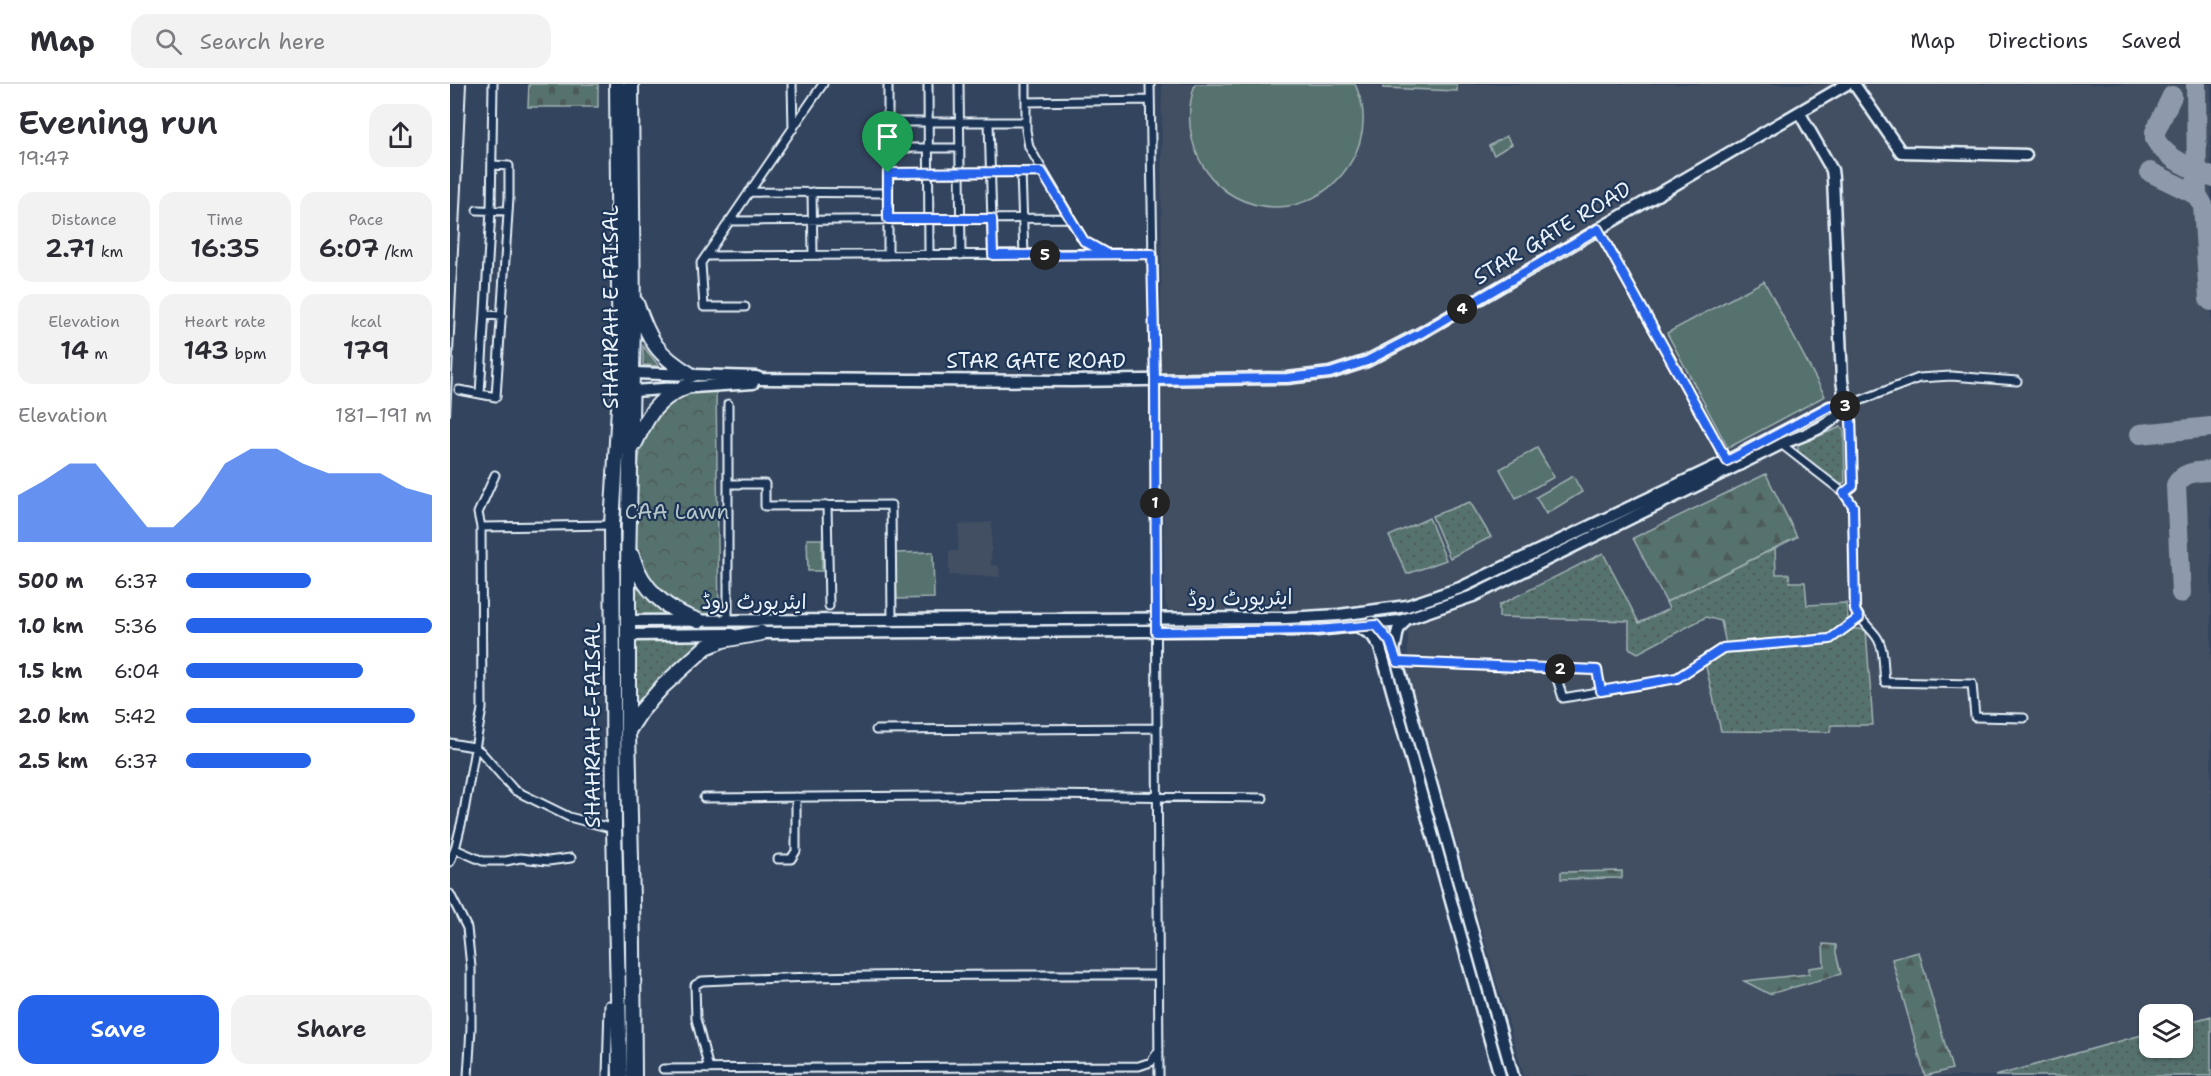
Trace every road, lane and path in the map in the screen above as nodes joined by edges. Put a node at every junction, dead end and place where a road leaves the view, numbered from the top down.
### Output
1 (493, 84) edge
2 (610, 84) edge
3 (616, 84) edge
4 (631, 84) edge
5 (792, 84) edge
6 (823, 84) edge
7 (888, 84) edge
8 (928, 84) edge
9 (959, 84) edge
10 (1026, 84) edge
11 (1150, 84) edge
12 (1846, 84) edge
13 (1854, 84) edge
14 (1150, 100) junction
15 (1026, 102) junction
16 (617, 103) junction
17 (1799, 112) junction
18 (888, 122) junction
19 (959, 122) junction
20 (989, 122) junction
21 (1026, 122) junction
22 (929, 123) junction
23 (793, 129) junction
24 (889, 148) junction
25 (929, 148) junction
26 (960, 148) junction
27 (2026, 155) dead end
28 (493, 165) junction
29 (991, 172) junction
30 (1022, 172) junction
31 (1042, 172) junction
32 (888, 173) junction
33 (929, 173) junction
34 (960, 173) junction
35 (749, 192) junction
36 (812, 192) junction
37 (888, 193) junction
38 (477, 210) dead end
39 (491, 211) junction
40 (508, 211) junction
41 (1070, 218) junction
42 (888, 219) junction
43 (929, 219) junction
44 (961, 219) junction
45 (992, 219) junction
46 (1023, 219) junction
47 (812, 220) junction
48 (729, 221) junction
49 (1598, 229) junction
50 (1107, 254) junction
51 (1152, 254) junction
52 (813, 255) junction
53 (888, 255) junction
54 (929, 255) junction
55 (961, 255) junction
56 (993, 255) junction
57 (1024, 255) junction
58 (706, 256) junction
59 (633, 293) junction
60 (745, 307) dead end
61 (485, 315) junction
62 (502, 316) junction
63 (626, 373) junction
64 (1155, 380) junction
65 (688, 381) junction
66 (2017, 381) dead end
67 (459, 390) dead end
68 (633, 391) junction
69 (480, 394) junction
70 (728, 404) dead end
71 (1846, 406) junction
72 (1782, 444) junction
73 (632, 449) junction
74 (1727, 461) junction
75 (495, 475) dead end
76 (728, 484) junction
77 (1688, 485) junction
78 (1844, 493) junction
79 (827, 505) junction
80 (629, 521) junction
81 (1609, 524) junction
82 (612, 525) junction
83 (481, 527) junction
84 (829, 606) dead end
85 (1407, 606) junction
86 (1356, 613) junction
87 (1859, 618) junction
88 (1156, 619) junction
89 (1407, 619) junction
90 (699, 621) junction
91 (728, 621) junction
92 (892, 621) junction
93 (1391, 622) junction
94 (1376, 625) junction
95 (1359, 627) junction
96 (628, 628) junction
97 (1156, 632) junction
98 (761, 633) junction
99 (1385, 634) junction
100 (1380, 647) junction
101 (1395, 656) junction
102 (1554, 669) junction
103 (1601, 691) junction
104 (2024, 718) dead end
105 (1156, 728) junction
106 (876, 730) dead end
107 (628, 732) junction
108 (450, 743) edge
109 (474, 747) junction
110 (796, 797) junction
111 (1156, 797) junction
112 (704, 798) dead end
113 (1263, 798) dead end
114 (614, 829) junction
115 (456, 849) junction
116 (571, 858) dead end
117 (778, 860) dead end
118 (450, 862) edge
119 (450, 894) edge
120 (1158, 975) junction
121 (609, 1005) dead end
122 (1159, 1050) junction
123 (663, 1069) dead end
124 (709, 1069) junction
125 (468, 1076) edge
126 (606, 1076) edge
127 (620, 1076) edge
128 (634, 1076) edge
129 (1159, 1076) edge
130 (1500, 1076) edge
131 (1513, 1076) edge

1 - 28 street
2 - 16 highway
3 - 16 highway
4 - 59 highway, SHAHRAH E FAISAL
5 - 23 street
6 - 23 street
7 - 18 street
8 - 22 street
9 - 19 street
10 - 15 street
11 - 14 street
12 - 17 main road, STAR GATE ROAD
13 - 27 main road
14 - 15 street
14 - 51 street
15 - 21 street
16 - 63 highway, SHAHRAH E FAISAL
17 - 49 main road, STAR GATE ROAD
17 - 71 main road
18 - 22 street
18 - 24 street
19 - 20 street
19 - 22 street
19 - 26 street
20 - 21 street
20 - 29 street
21 - 31 street
22 - 25 street
23 - 35 street
24 - 25 street
24 - 32 street
25 - 26 street
25 - 33 street
26 - 34 street
28 - 39 street
28 - 40 street
29 - 30 street
29 - 34 street
29 - 45 street
30 - 31 street
30 - 46 street
31 - 41 street
32 - 33 street
32 - 37 street
33 - 34 street
33 - 43 street
34 - 44 street
35 - 36 street
35 - 48 street
36 - 37 street
36 - 47 street
37 - 42 street
38 - 39 street
39 - 40 street
39 - 61 street
40 - 62 street
41 - 46 street
41 - 50 street
42 - 43 street
42 - 47 street
42 - 53 street
43 - 44 street
43 - 54 street
44 - 45 street
44 - 55 street
45 - 46 street
45 - 56 street
46 - 57 street
47 - 48 street
47 - 52 street
48 - 58 street
49 - 64 main road, STAR GATE ROAD
49 - 74 street
50 - 51 street
50 - 57 street
51 - 64 street
52 - 53 street
52 - 58 street
53 - 54 street
54 - 55 street
55 - 56 street
56 - 57 street
58 - 60 street
59 - 63 highway, SHAHRAH E FAISAL
59 - 65 highway
61 - 62 street
61 - 69 street
62 - 69 street
63 - 65 main road, STAR GATE ROAD
63 - 68 highway, SHAHRAH E FAISAL
63 - 82 highway, SHAHRAH-E-FAISAL
64 - 65 main road, STAR GATE ROAD
64 - 88 street
65 - 68 main road, STAR GATE ROAD
65 - 73 highway
66 - 71 street
67 - 69 street
68 - 73 highway, SHAHRAH E FAISAL
70 - 76 street
71 - 72 main road
71 - 74 main road
71 - 78 street
72 - 77 main road
72 - 78 street
73 - 80 highway, SHAHRAH-E-FAISAL
74 - 77 main road
75 - 83 street
76 - 79 street
76 - 91 street
77 - 81 main road
78 - 87 street
79 - 84 street
79 - 92 street
80 - 90 highway
80 - 96 highway, SHAHRAH-E-FAISAL
81 - 85 main road, ایئرپورٹ روڈ
81 - 89 main road, ایئرپورٹ روڈ
82 - 83 street
82 - 114 highway, SHAHRAH-E-FAISAL
83 - 109 street
85 - 86 main road, ایئرپورٹ روڈ
85 - 93 main road
86 - 88 main road, ایئرپورٹ روڈ
86 - 94 main road
87 - 103 street
87 - 104 street
88 - 92 main road, ایئرپورٹ روڈ
88 - 97 street
89 - 93 main road, ایئرپورٹ روڈ
89 - 101 main road
90 - 91 main road, ایئرپورٹ روڈ
90 - 96 main road, ایئرپورٹ روڈ
91 - 92 main road, ایئرپورٹ روڈ
93 - 94 main road, ایئرپورٹ روڈ
93 - 99 main road
94 - 95 main road, ایئرپورٹ روڈ
94 - 99 main road
95 - 97 main road, ایئرپورٹ روڈ
95 - 100 main road
96 - 98 main road, ایئرپورٹ روڈ
96 - 107 highway, SHAHRAH-E-FAISAL
97 - 98 main road, ایئرپورٹ روڈ
97 - 105 street
98 - 107 highway
99 - 100 main road
99 - 101 main road
100 - 130 main road
101 - 102 street
101 - 131 main road
102 - 103 street
102 - 103 street
105 - 106 street
105 - 111 street
107 - 128 highway, SHAHRAH-E-FAISAL
108 - 109 street
109 - 114 street
109 - 115 street
110 - 111 street
110 - 112 street
110 - 117 street
111 - 113 street
111 - 120 street
114 - 127 highway, SHAHRAH-E-FAISAL
115 - 116 street
115 - 118 street
119 - 125 street
120 - 122 street
120 - 124 street
121 - 126 street
122 - 124 street
122 - 129 street
123 - 124 street

